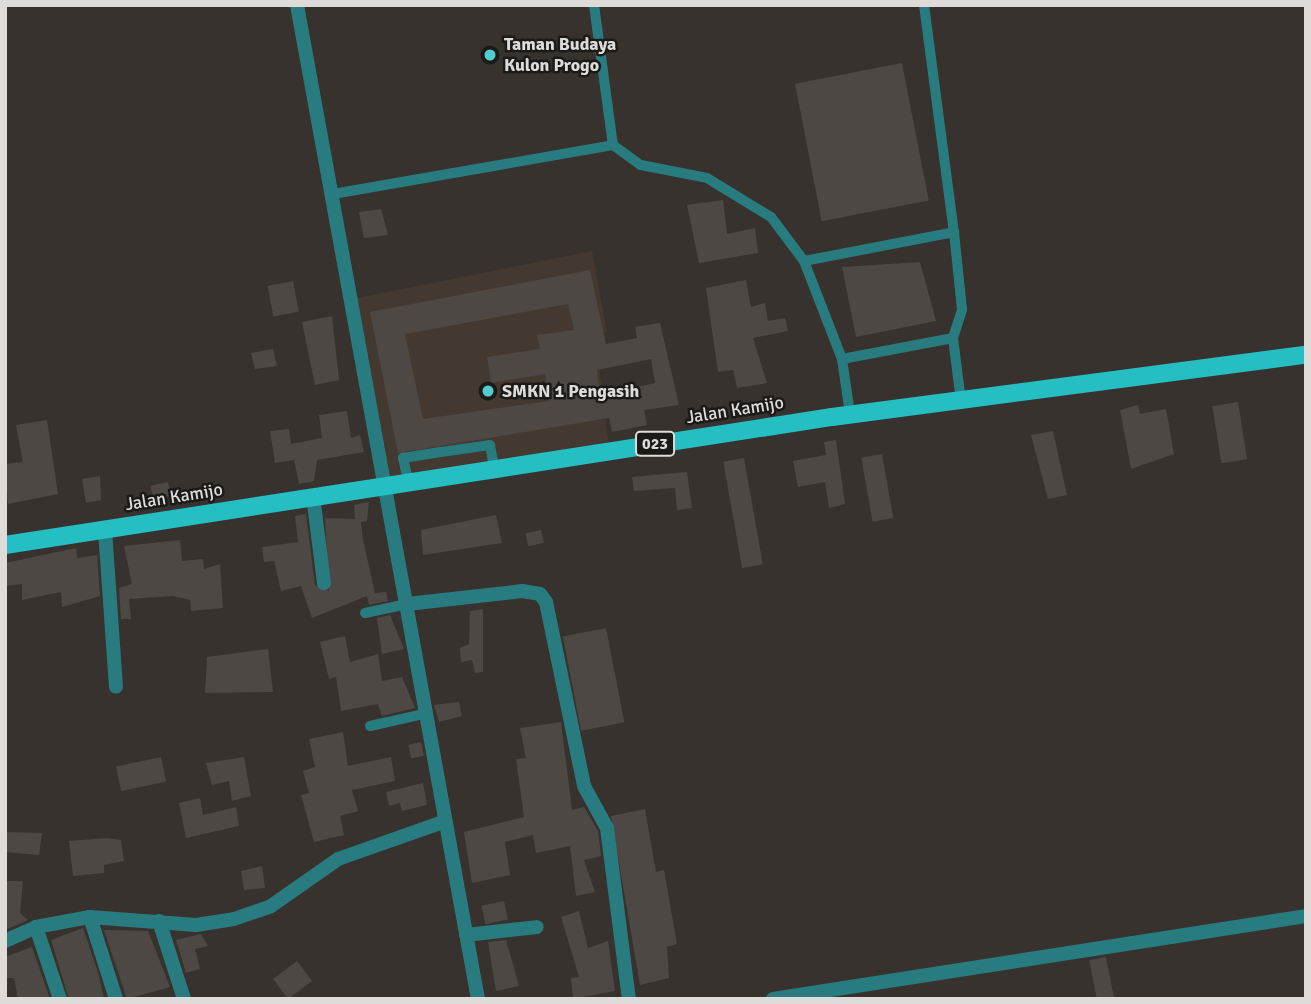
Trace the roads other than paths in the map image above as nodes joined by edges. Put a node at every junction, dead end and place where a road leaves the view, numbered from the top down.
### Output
1 (297, 5) edge
2 (594, 5) edge
3 (923, 5) edge
4 (613, 145) junction
5 (333, 194) junction
6 (954, 232) junction
7 (804, 261) junction
8 (953, 338) junction
9 (1306, 355) edge
10 (842, 359) junction
11 (961, 401) junction
12 (850, 414) junction
13 (385, 484) junction
14 (313, 496) junction
15 (104, 530) junction
16 (5, 545) edge
17 (324, 583) dead end
18 (407, 604) junction
19 (365, 613) dead end
20 (116, 687) dead end
21 (428, 713) junction
22 (370, 726) dead end
23 (446, 821) junction
24 (1306, 916) edge
25 (90, 917) junction
26 (159, 921) junction
27 (36, 927) junction
28 (537, 927) dead end
29 (466, 935) junction
30 (5, 941) edge
31 (60, 999) edge
32 (116, 999) edge
33 (184, 999) edge
34 (478, 999) edge
35 (629, 999) edge
36 (774, 999) edge

1 - 5 street
2 - 4 lane
3 - 6 lane
4 - 5 lane
4 - 7 lane
5 - 13 street
6 - 7 lane
6 - 8 lane
7 - 10 lane
8 - 10 lane
8 - 11 lane
9 - 11 main road, Jalan Kamijo / 023
10 - 12 lane
11 - 12 main road, Jalan Kamijo / 023
12 - 13 main road, Jalan Kamijo / 023
13 - 14 main road, Jalan Kamijo / 023
13 - 18 street
14 - 15 main road, Jalan Kamijo / 023
14 - 17 street
15 - 16 main road, Jalan Kamijo / 023
15 - 20 street
18 - 19 lane
18 - 21 street
18 - 35 street
21 - 22 lane
21 - 23 street
23 - 26 street
23 - 29 street
24 - 36 street
25 - 26 street
25 - 27 street
25 - 32 street
26 - 33 street
27 - 30 street
27 - 31 street
28 - 29 street
29 - 34 street

